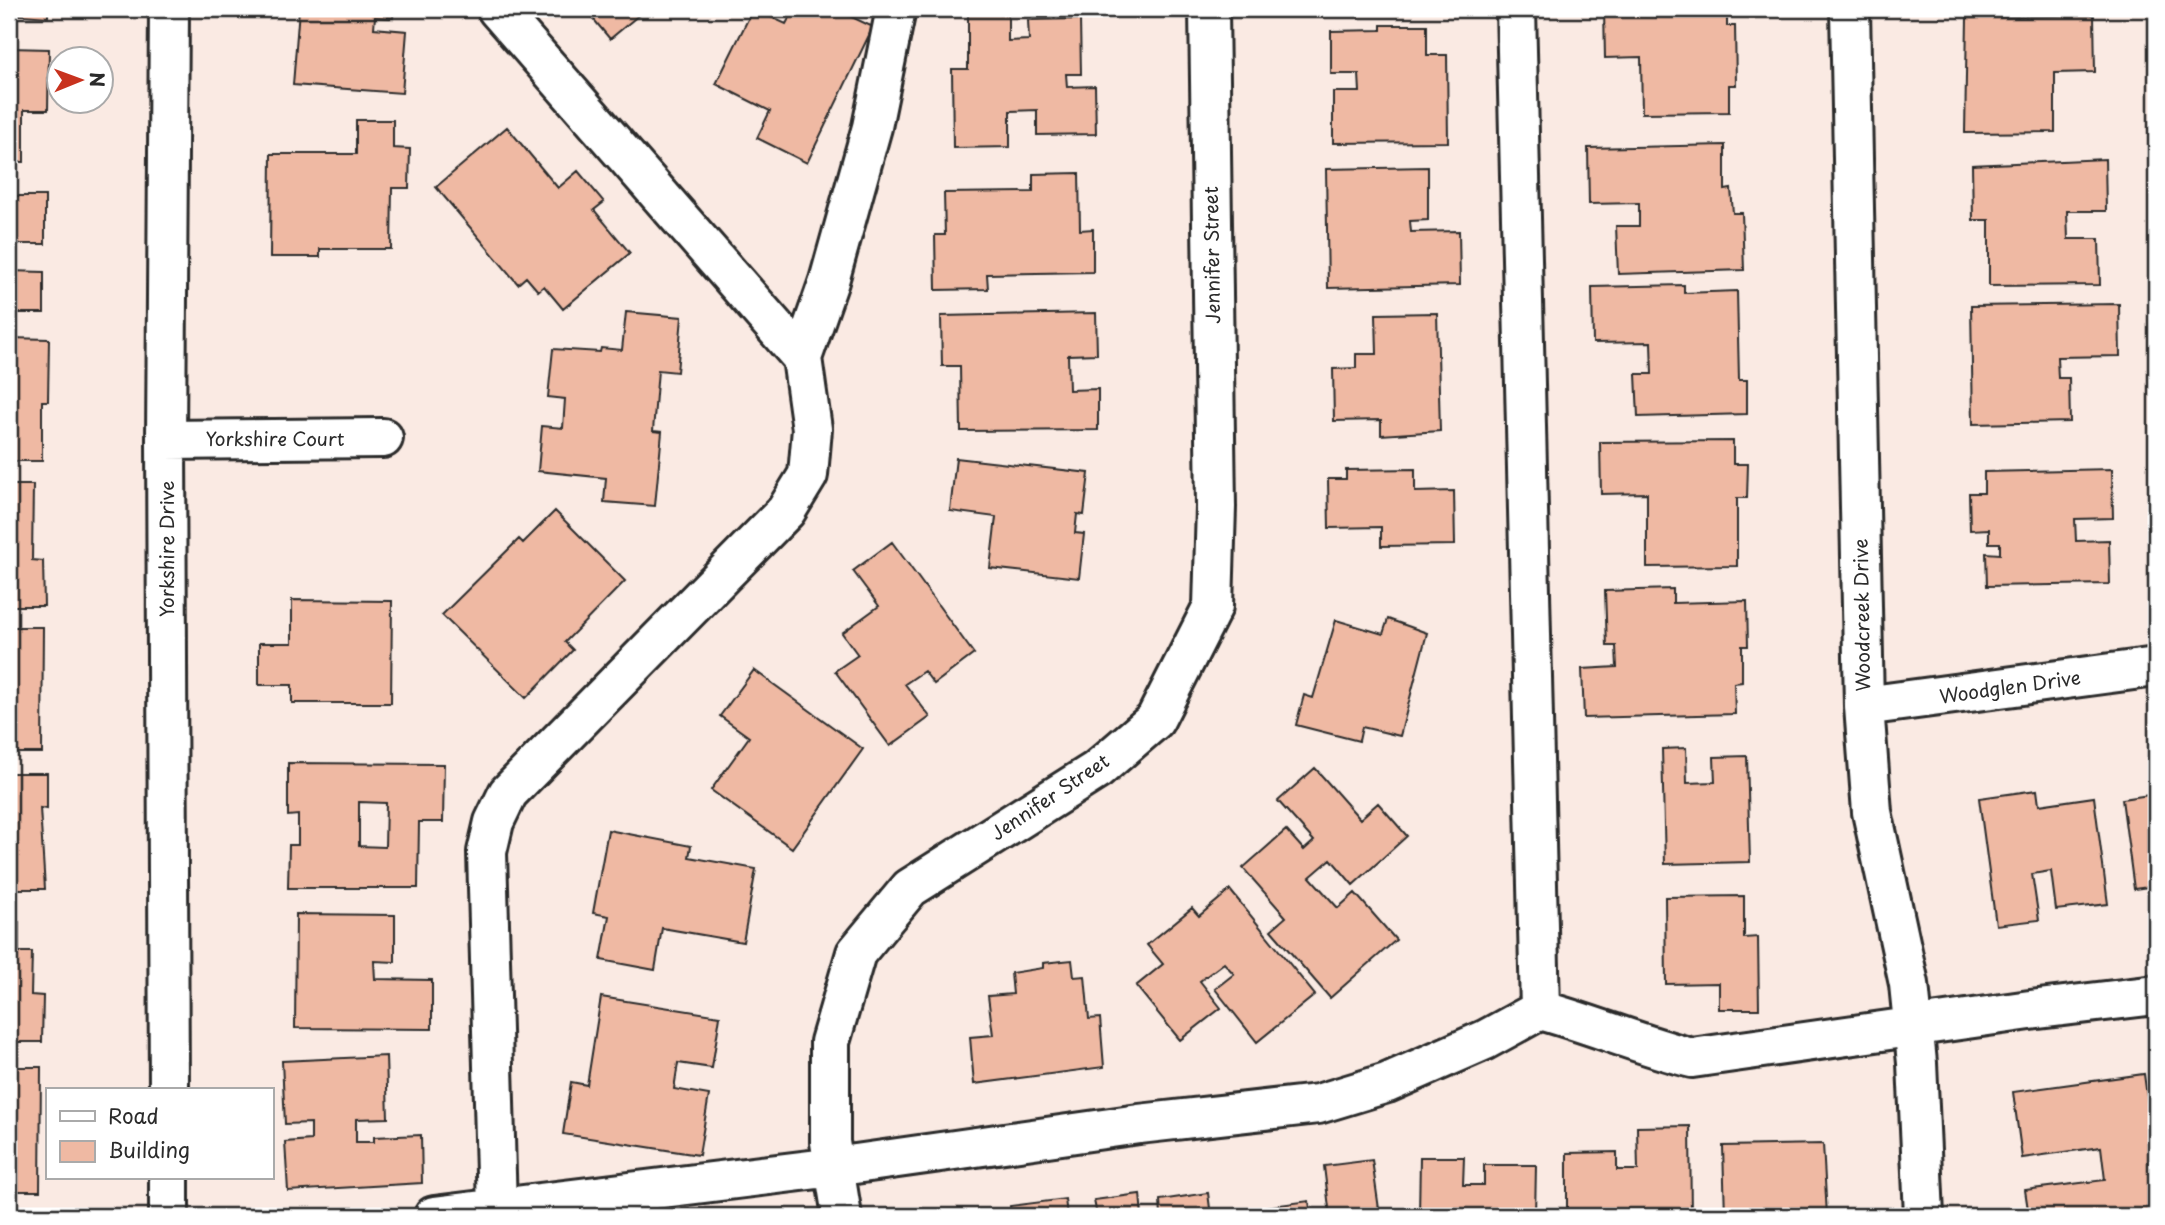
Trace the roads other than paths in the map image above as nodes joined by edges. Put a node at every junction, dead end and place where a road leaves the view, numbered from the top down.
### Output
1 (169, 9) edge
2 (497, 9) edge
3 (895, 9) edge
4 (1209, 9) edge
5 (1516, 9) edge
6 (1850, 9) edge
7 (802, 358) junction
8 (383, 438) dead end
9 (166, 440) junction
10 (2156, 667) edge
11 (1864, 706) junction
12 (2156, 995) edge
13 (1540, 1010) junction
14 (1913, 1028) junction
15 (169, 1088) edge
16 (834, 1167) junction
17 (169, 1180) edge
18 (497, 1209) junction
19 (169, 1216) edge
20 (435, 1216) edge
21 (842, 1216) edge
22 (1924, 1216) edge

1 - 9 street, Yorkshire Drive
2 - 7 street
3 - 7 street
4 - 16 street, Jennifer Street
5 - 13 street
6 - 11 street, Woodcreek Drive
7 - 18 street
8 - 9 street, Yorkshire Court
9 - 15 street, Yorkshire Drive
10 - 11 street, Woodglen Drive
11 - 14 street, Woodcreek Drive
12 - 14 street
13 - 14 street
13 - 16 street
14 - 22 street, Woodcreek Drive
16 - 18 street
16 - 21 street, Jennifer Street
17 - 19 street
18 - 20 street

